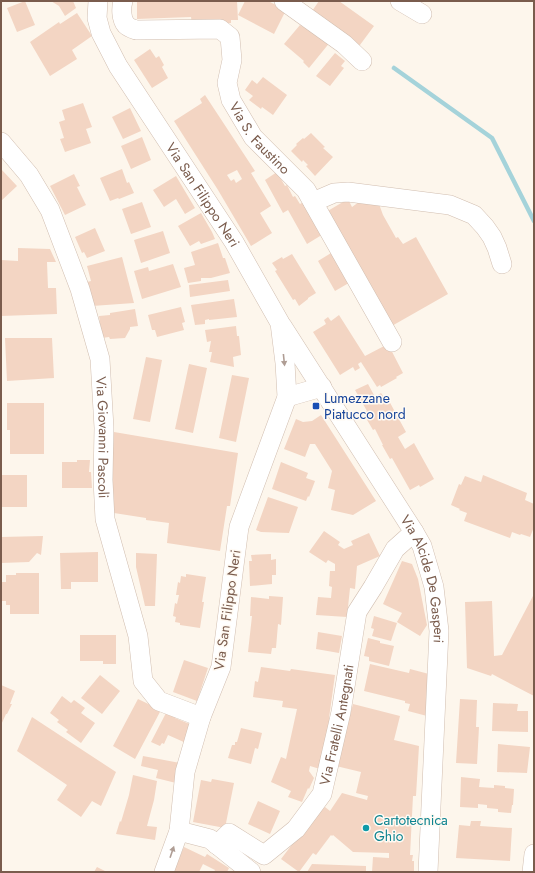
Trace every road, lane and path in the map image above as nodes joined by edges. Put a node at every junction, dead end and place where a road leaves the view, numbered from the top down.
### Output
1 (98, 1) edge
2 (123, 1) edge
3 (284, 1) edge
4 (400, 1) edge
5 (422, 14) dead end
6 (362, 61) dead end
7 (1, 142) edge
8 (313, 202) junction
9 (502, 264) dead end
10 (280, 323) junction
11 (392, 342) dead end
12 (322, 387) junction
13 (287, 397) junction
14 (414, 532) junction
15 (201, 717) junction
16 (179, 831) junction
17 (217, 845) junction
18 (534, 854) edge
19 (164, 872) edge
20 (251, 872) edge
21 (428, 872) edge
22 (436, 872) edge
23 (532, 872) edge

1 - 10 street, Via San Filippo Neri
2 - 8 street, Via S. Faustino
3 - 6 street
4 - 5 street
7 - 15 street, Via Giovanni Pascoli
8 - 9 street
8 - 11 street, Via S. Faustino
10 - 12 street, Via Alcide De Gasperi
10 -> 13 street, Via San Filippo Neri
12 - 13 street
12 - 14 street, Via Alcide De Gasperi
13 - 15 street, Via San Filippo Neri
14 - 17 street, Via Fratelli Antegnati
14 - 21 street, Via Alcide De Gasperi
15 - 16 street, Via San Filippo Neri
16 - 17 street
19 -> 16 street, Via San Filippo Neri
17 - 20 street
18 - 23 street
21 - 22 street

